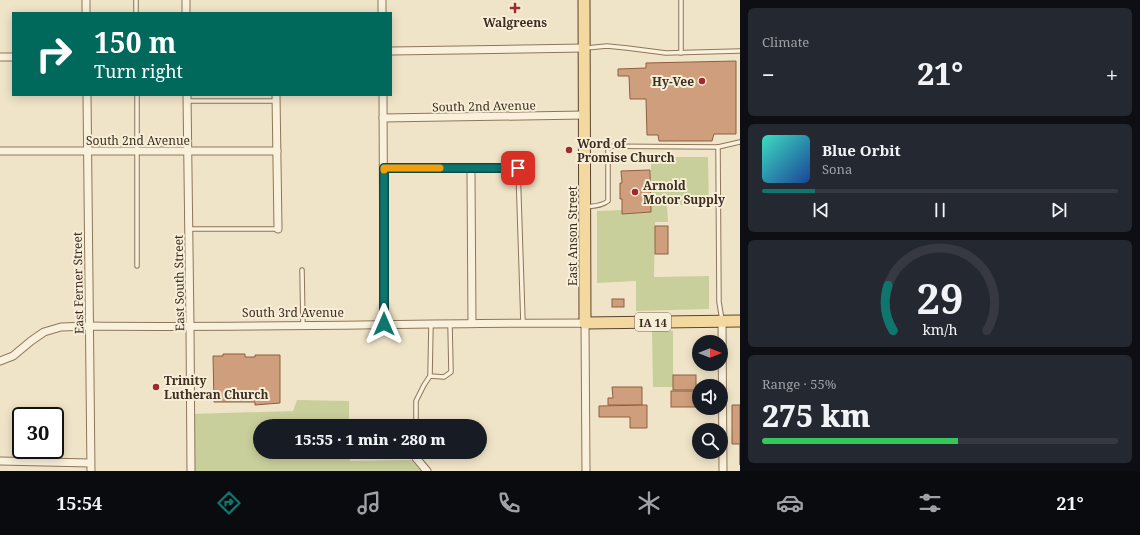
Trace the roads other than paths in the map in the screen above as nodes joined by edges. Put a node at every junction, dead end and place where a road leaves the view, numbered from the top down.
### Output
1 (86, 0) edge
2 (136, 0) edge
3 (186, 0) edge
4 (382, 0) edge
5 (584, 0) edge
6 (681, 0) edge
7 (86, 12) edge
8 (136, 12) edge
9 (186, 12) edge
10 (382, 12) edge
11 (584, 48) junction
12 (392, 51) edge
13 (740, 51) edge
14 (681, 53) junction
15 (0, 57) edge
16 (12, 57) edge
17 (87, 96) edge
18 (137, 96) edge
19 (383, 96) edge
20 (187, 98) edge
21 (276, 98) edge
22 (584, 115) junction
23 (383, 118) junction
24 (740, 142) edge
25 (584, 146) junction
26 (608, 146) junction
27 (718, 147) junction
28 (0, 151) edge
29 (137, 151) junction
30 (189, 151) junction
31 (277, 151) junction
32 (87, 152) junction
33 (384, 168) junction
34 (471, 174) dead end
35 (584, 207) junction
36 (189, 229) junction
37 (278, 229) joint
38 (137, 266) dead end
39 (302, 270) dead end
40 (722, 321) junction
41 (740, 321) edge
42 (472, 323) junction
43 (523, 323) junction
44 (584, 323) junction
45 (384, 324) junction
46 (431, 324) junction
47 (450, 324) junction
48 (89, 326) junction
49 (190, 326) junction
50 (303, 326) junction
51 (0, 361) edge
52 (430, 376) junction
53 (416, 419) edge
54 (419, 459) edge
55 (0, 461) edge
56 (90, 463) junction
57 (90, 471) edge
58 (191, 471) edge
59 (427, 471) edge
60 (586, 471) edge
61 (723, 471) edge

1 - 7 street
2 - 8 lane
3 - 9 street
4 - 10 street
5 - 11 main road, East Anson Street
6 - 14 lane
11 - 12 street
11 - 14 lane
11 - 22 main road, East Anson Street
13 - 14 lane
15 - 16 street
17 - 32 street, East Ferner Street
18 - 29 lane
19 - 23 street
20 - 21 lane
20 - 30 street, East South Street
21 - 31 street
22 - 23 street, South 2nd Avenue
22 - 25 main road, East Anson Street
23 - 33 street
24 - 27 lane
25 - 26 lane
25 - 35 main road, East Anson Street
26 - 27 lane
26 - 35 lane
27 - 40 lane
28 - 32 street, South 2nd Avenue
29 - 30 street, South 2nd Avenue
29 - 32 street, South 2nd Avenue
29 - 38 lane
30 - 31 street, South 2nd Avenue
30 - 36 street, East South Street
31 - 37 street
32 - 48 street, East Ferner Street
33 - 43 lane
33 - 45 street
34 - 42 street
35 - 44 main road, East Anson Street
36 - 37 lane
36 - 49 street, East South Street
39 - 50 lane
40 - 41 main road, South 3rd Avenue / IA 14
40 - 44 main road, South 3rd Avenue / IA 14
40 - 61 street
42 - 43 street, South 3rd Avenue
42 - 47 street, South 3rd Avenue
43 - 44 street, South 3rd Avenue
44 - 60 street, East Anson Street
45 - 46 street, South 3rd Avenue
45 - 50 street, South 3rd Avenue
46 - 47 street, South 3rd Avenue
46 - 52 lane
47 - 52 lane
48 - 49 street, South 3rd Avenue
48 - 51 street, South 3rd Avenue
48 - 56 street, East Ferner Street
49 - 50 street, South 3rd Avenue
49 - 58 street, East South Street
52 - 53 lane
54 - 59 street
55 - 56 street
56 - 57 street, East Ferner Street

